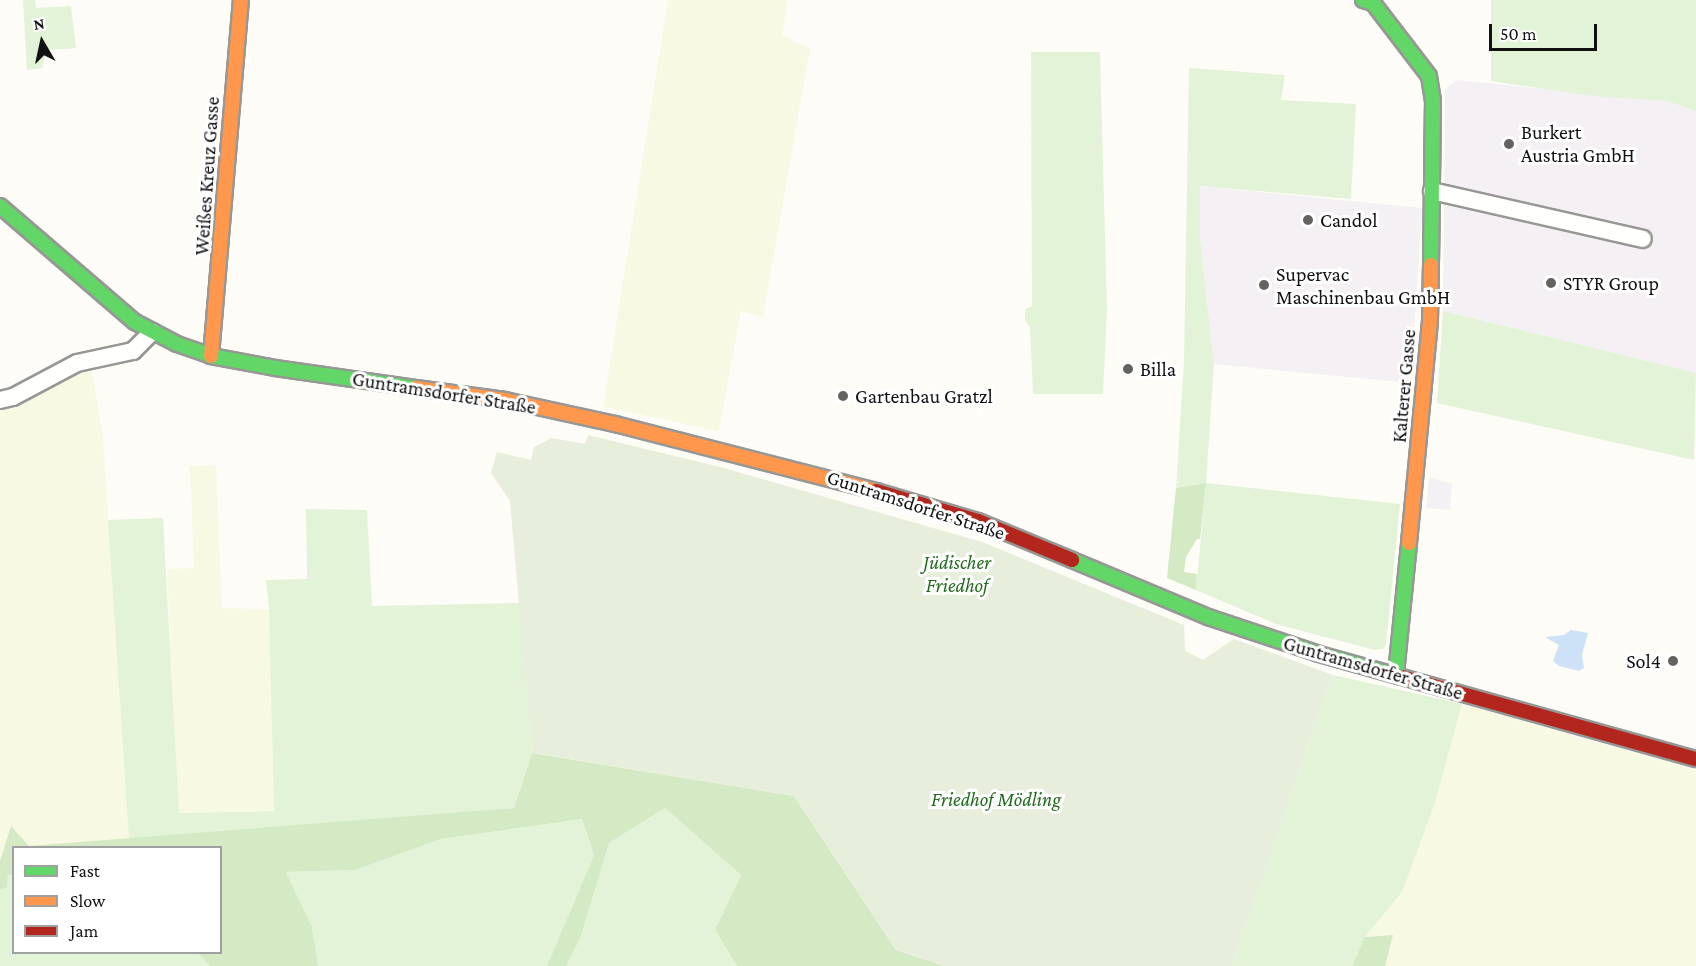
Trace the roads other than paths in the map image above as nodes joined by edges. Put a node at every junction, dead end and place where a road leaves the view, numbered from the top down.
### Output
1 (240, 0) edge
2 (1370, 1) edge
3 (1431, 191) junction
4 (0, 206) edge
5 (1643, 239) dead end
6 (152, 332) junction
7 (211, 356) junction
8 (0, 400) edge
9 (1396, 674) junction
10 (1696, 759) edge

1 - 7 street, Weißes Kreuz Gasse
2 - 3 street, Kalterer Gasse
3 - 5 street
3 - 9 street, Kalterer Gasse
4 - 6 street, Guntramsdorfer Straße
6 - 7 street, Guntramsdorfer Straße
6 - 8 street
7 - 9 street, Guntramsdorfer Straße
9 - 10 street, Guntramsdorfer Straße

